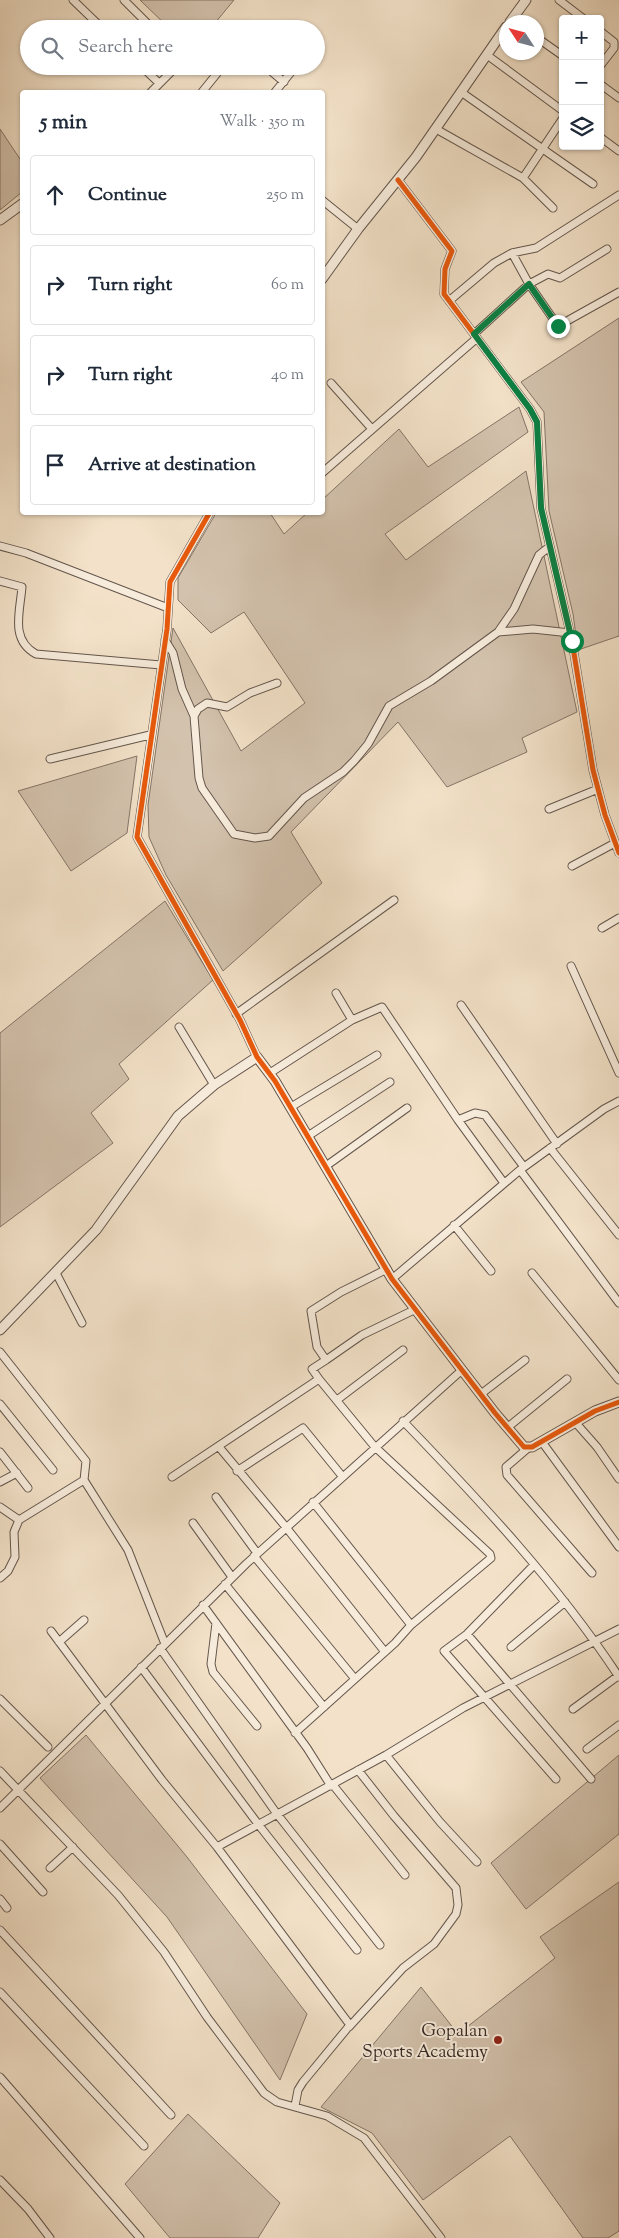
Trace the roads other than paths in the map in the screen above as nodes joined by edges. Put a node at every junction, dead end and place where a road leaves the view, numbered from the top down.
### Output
1 (73, 0) edge
2 (124, 0) edge
3 (526, 0) edge
4 (559, 0) edge
5 (516, 15) edge
6 (579, 15) edge
7 (93, 20) edge
8 (144, 20) edge
9 (604, 34) edge
10 (499, 39) edge
11 (544, 43) edge
12 (559, 53) edge
13 (487, 55) junction
14 (604, 61) edge
15 (150, 75) edge
16 (168, 75) edge
17 (216, 75) edge
18 (276, 75) edge
19 (289, 75) edge
20 (284, 82) junction
21 (159, 84) junction
22 (604, 87) edge
23 (153, 90) edge
24 (204, 90) edge
25 (277, 90) edge
26 (462, 92) junction
27 (619, 98) edge
28 (559, 108) edge
29 (559, 124) edge
30 (436, 129) junction
31 (604, 140) edge
32 (543, 148) junction
33 (619, 151) edge
34 (523, 178) junction
35 (398, 180) junction
36 (593, 184) dead end
37 (619, 196) edge
38 (325, 202) edge
39 (20, 205) edge
40 (553, 208) dead end
41 (0, 220) edge
42 (358, 229) junction
43 (607, 249) dead end
44 (512, 253) junction
45 (325, 275) edge
46 (529, 284) junction
47 (619, 292) edge
48 (449, 301) junction
49 (475, 336) junction
50 (331, 383) dead end
51 (372, 429) junction
52 (325, 470) edge
53 (208, 515) edge
54 (0, 546) edge
55 (549, 547) junction
56 (0, 581) edge
57 (168, 608) junction
58 (498, 632) junction
59 (570, 633) junction
60 (165, 640) junction
61 (161, 666) junction
62 (276, 683) dead end
63 (194, 716) junction
64 (150, 735) junction
65 (50, 759) dead end
66 (598, 789) junction
67 (549, 809) dead end
68 (615, 844) junction
69 (619, 854) edge
70 (572, 866) dead end
71 (394, 900) dead end
72 (619, 918) edge
73 (602, 928) dead end
74 (571, 966) dead end
75 (336, 993) dead end
76 (461, 1004) dead end
77 (236, 1014) junction
78 (352, 1020) junction
79 (179, 1027) dead end
80 (377, 1055) dead end
81 (256, 1057) junction
82 (270, 1073) junction
83 (619, 1073) edge
84 (390, 1082) dead end
85 (214, 1085) junction
86 (619, 1101) edge
87 (291, 1107) junction
88 (407, 1108) dead end
89 (458, 1120) junction
90 (308, 1136) junction
91 (557, 1144) junction
92 (550, 1148) junction
93 (326, 1166) junction
94 (522, 1169) junction
95 (504, 1183) junction
96 (454, 1225) junction
97 (619, 1235) edge
98 (387, 1269) junction
99 (491, 1271) dead end
100 (56, 1273) junction
101 (532, 1273) dead end
102 (392, 1279) junction
103 (619, 1303) edge
104 (416, 1309) junction
105 (82, 1323) dead end
106 (0, 1330) edge
107 (403, 1350) dead end
108 (0, 1352) edge
109 (326, 1360) junction
110 (525, 1360) dead end
111 (462, 1370) junction
112 (319, 1379) junction
113 (567, 1379) dead end
114 (619, 1380) edge
115 (481, 1394) junction
116 (337, 1400) junction
117 (619, 1402) edge
118 (0, 1404) edge
119 (403, 1421) junction
120 (575, 1422) junction
121 (508, 1427) junction
122 (542, 1442) junction
123 (374, 1446) junction
124 (218, 1447) junction
125 (528, 1448) junction
126 (0, 1452) edge
127 (53, 1470) dead end
128 (237, 1471) junction
129 (17, 1473) junction
130 (342, 1476) junction
131 (172, 1477) dead end
132 (619, 1479) edge
133 (84, 1480) junction
134 (0, 1482) edge
135 (28, 1488) dead end
136 (216, 1497) dead end
137 (313, 1502) junction
138 (0, 1507) edge
139 (19, 1520) junction
140 (193, 1523) dead end
141 (286, 1526) junction
142 (619, 1547) edge
143 (255, 1555) junction
144 (534, 1565) junction
145 (592, 1573) dead end
146 (232, 1577) junction
147 (0, 1578) edge
148 (225, 1584) junction
149 (565, 1602) junction
150 (203, 1605) junction
151 (84, 1620) dead end
152 (216, 1623) junction
153 (411, 1625) junction
154 (619, 1630) edge
155 (51, 1631) dead end
156 (467, 1634) junction
157 (59, 1642) junction
158 (596, 1642) junction
159 (162, 1646) junction
160 (511, 1647) dead end
161 (385, 1652) junction
162 (142, 1667) junction
163 (618, 1676) edge
164 (355, 1679) junction
165 (513, 1685) junction
166 (484, 1697) junction
167 (0, 1699) edge
168 (106, 1702) junction
169 (324, 1707) junction
170 (573, 1709) dead end
171 (619, 1725) edge
172 (256, 1726) dead end
173 (295, 1733) junction
174 (48, 1747) dead end
175 (587, 1749) dead end
176 (386, 1755) junction
177 (358, 1770) junction
178 (0, 1772) edge
179 (556, 1779) dead end
180 (591, 1779) dead end
181 (332, 1785) junction
182 (18, 1790) junction
183 (0, 1808) edge
184 (277, 1814) junction
185 (258, 1824) junction
186 (0, 1844) edge
187 (73, 1847) junction
188 (217, 1847) junction
189 (477, 1862) dead end
190 (50, 1868) dead end
191 (404, 1875) dead end
192 (43, 1892) dead end
193 (0, 1899) edge
194 (7, 1908) dead end
195 (0, 1930) edge
196 (8, 1939) junction
197 (0, 1942) edge
198 (380, 1945) dead end
199 (357, 1950) dead end
200 (0, 1992) edge
201 (347, 2029) junction
202 (0, 2077) edge
203 (295, 2106) junction
204 (171, 2115) dead end
205 (144, 2146) dead end
206 (0, 2180) edge
207 (50, 2238) edge
208 (140, 2238) edge
209 (441, 2238) edge

1 - 7 street
2 - 8 street
3 - 5 street
4 - 6 street
9 - 14 street
10 - 13 street
11 - 12 street
13 - 26 street
13 - 28 street
15 - 21 street
16 - 21 street
17 - 24 street
18 - 20 street
19 - 20 street
20 - 25 street
21 - 23 street
22 - 27 street
26 - 30 street
26 - 32 street
29 - 32 street
30 - 34 street
30 - 35 street
31 - 33 street
32 - 34 street
32 - 36 street
34 - 40 street
35 - 42 street
35 - 48 street
37 - 44 street
38 - 42 street
39 - 41 street
42 - 45 street
43 - 46 street
44 - 46 street
44 - 48 street
46 - 47 street
46 - 49 street
48 - 49 street
49 - 51 street
49 - 55 street
50 - 51 street
51 - 52 street
53 - 57 street
54 - 57 street
55 - 58 street
55 - 59 street
56 - 61 street
57 - 60 street
58 - 59 street
58 - 63 street
59 - 66 street
60 - 61 street
60 - 63 street
61 - 64 street
62 - 63 street
64 - 65 street
64 - 77 street
66 - 67 street
66 - 68 street
68 - 69 street
68 - 70 street
71 - 77 street
72 - 73 street
74 - 83 street
75 - 78 street
76 - 91 street
77 - 81 street
78 - 82 street
78 - 89 street
79 - 85 street
80 - 87 street
81 - 82 street
81 - 85 street
82 - 87 street
84 - 90 street
85 - 100 street
86 - 91 street
87 - 90 street
88 - 93 street
89 - 94 street
89 - 95 street
90 - 93 street
91 - 92 street
92 - 94 street
92 - 97 street
93 - 98 street
94 - 95 street
94 - 103 street
95 - 96 street
96 - 99 street
96 - 102 street
98 - 102 street
98 - 109 street
100 - 105 street
100 - 106 street
101 - 114 street
102 - 104 street
104 - 109 street
104 - 111 street
107 - 116 street
108 - 133 street
109 - 112 street
110 - 115 street
111 - 115 street
111 - 119 street
112 - 116 street
112 - 124 street
113 - 121 street
115 - 121 street
116 - 123 street
117 - 120 street
118 - 127 street
119 - 123 street
119 - 144 street
120 - 122 street
120 - 132 street
121 - 125 street
122 - 125 street
122 - 142 street
123 - 130 street
123 - 153 street
124 - 128 street
124 - 131 street
125 - 145 street
126 - 129 street
128 - 130 street
128 - 141 street
129 - 134 street
129 - 135 street
130 - 137 street
133 - 139 street
133 - 159 street
136 - 143 street
137 - 141 street
137 - 153 street
138 - 139 street
139 - 147 street
140 - 146 street
141 - 143 street
141 - 161 street
143 - 146 street
143 - 164 street
144 - 149 street
144 - 156 street
146 - 148 street
148 - 150 street
148 - 169 street
149 - 158 street
149 - 160 street
150 - 152 street
150 - 159 street
151 - 157 street
152 - 172 street
152 - 173 street
153 - 161 street
154 - 158 street
155 - 157 street
156 - 165 street
156 - 166 street
157 - 168 street
158 - 163 street
158 - 165 street
159 - 162 street
159 - 184 street
161 - 164 street
162 - 168 street
162 - 185 street
163 - 170 street
164 - 169 street
165 - 166 street
165 - 180 street
166 - 176 street
166 - 179 street
167 - 174 street
168 - 182 street
168 - 188 street
169 - 173 street
171 - 175 street
173 - 181 street
176 - 177 street
176 - 189 street
177 - 181 street
177 - 201 street
178 - 182 street
181 - 184 street
181 - 191 street
182 - 183 street
182 - 187 street
184 - 185 street
184 - 198 street
185 - 188 street
185 - 199 street
186 - 192 street
187 - 190 street
187 - 203 street
188 - 201 street
193 - 194 street
195 - 196 street
196 - 197 street
196 - 204 street
200 - 205 street
201 - 203 street
202 - 208 street
203 - 209 street
206 - 207 street

